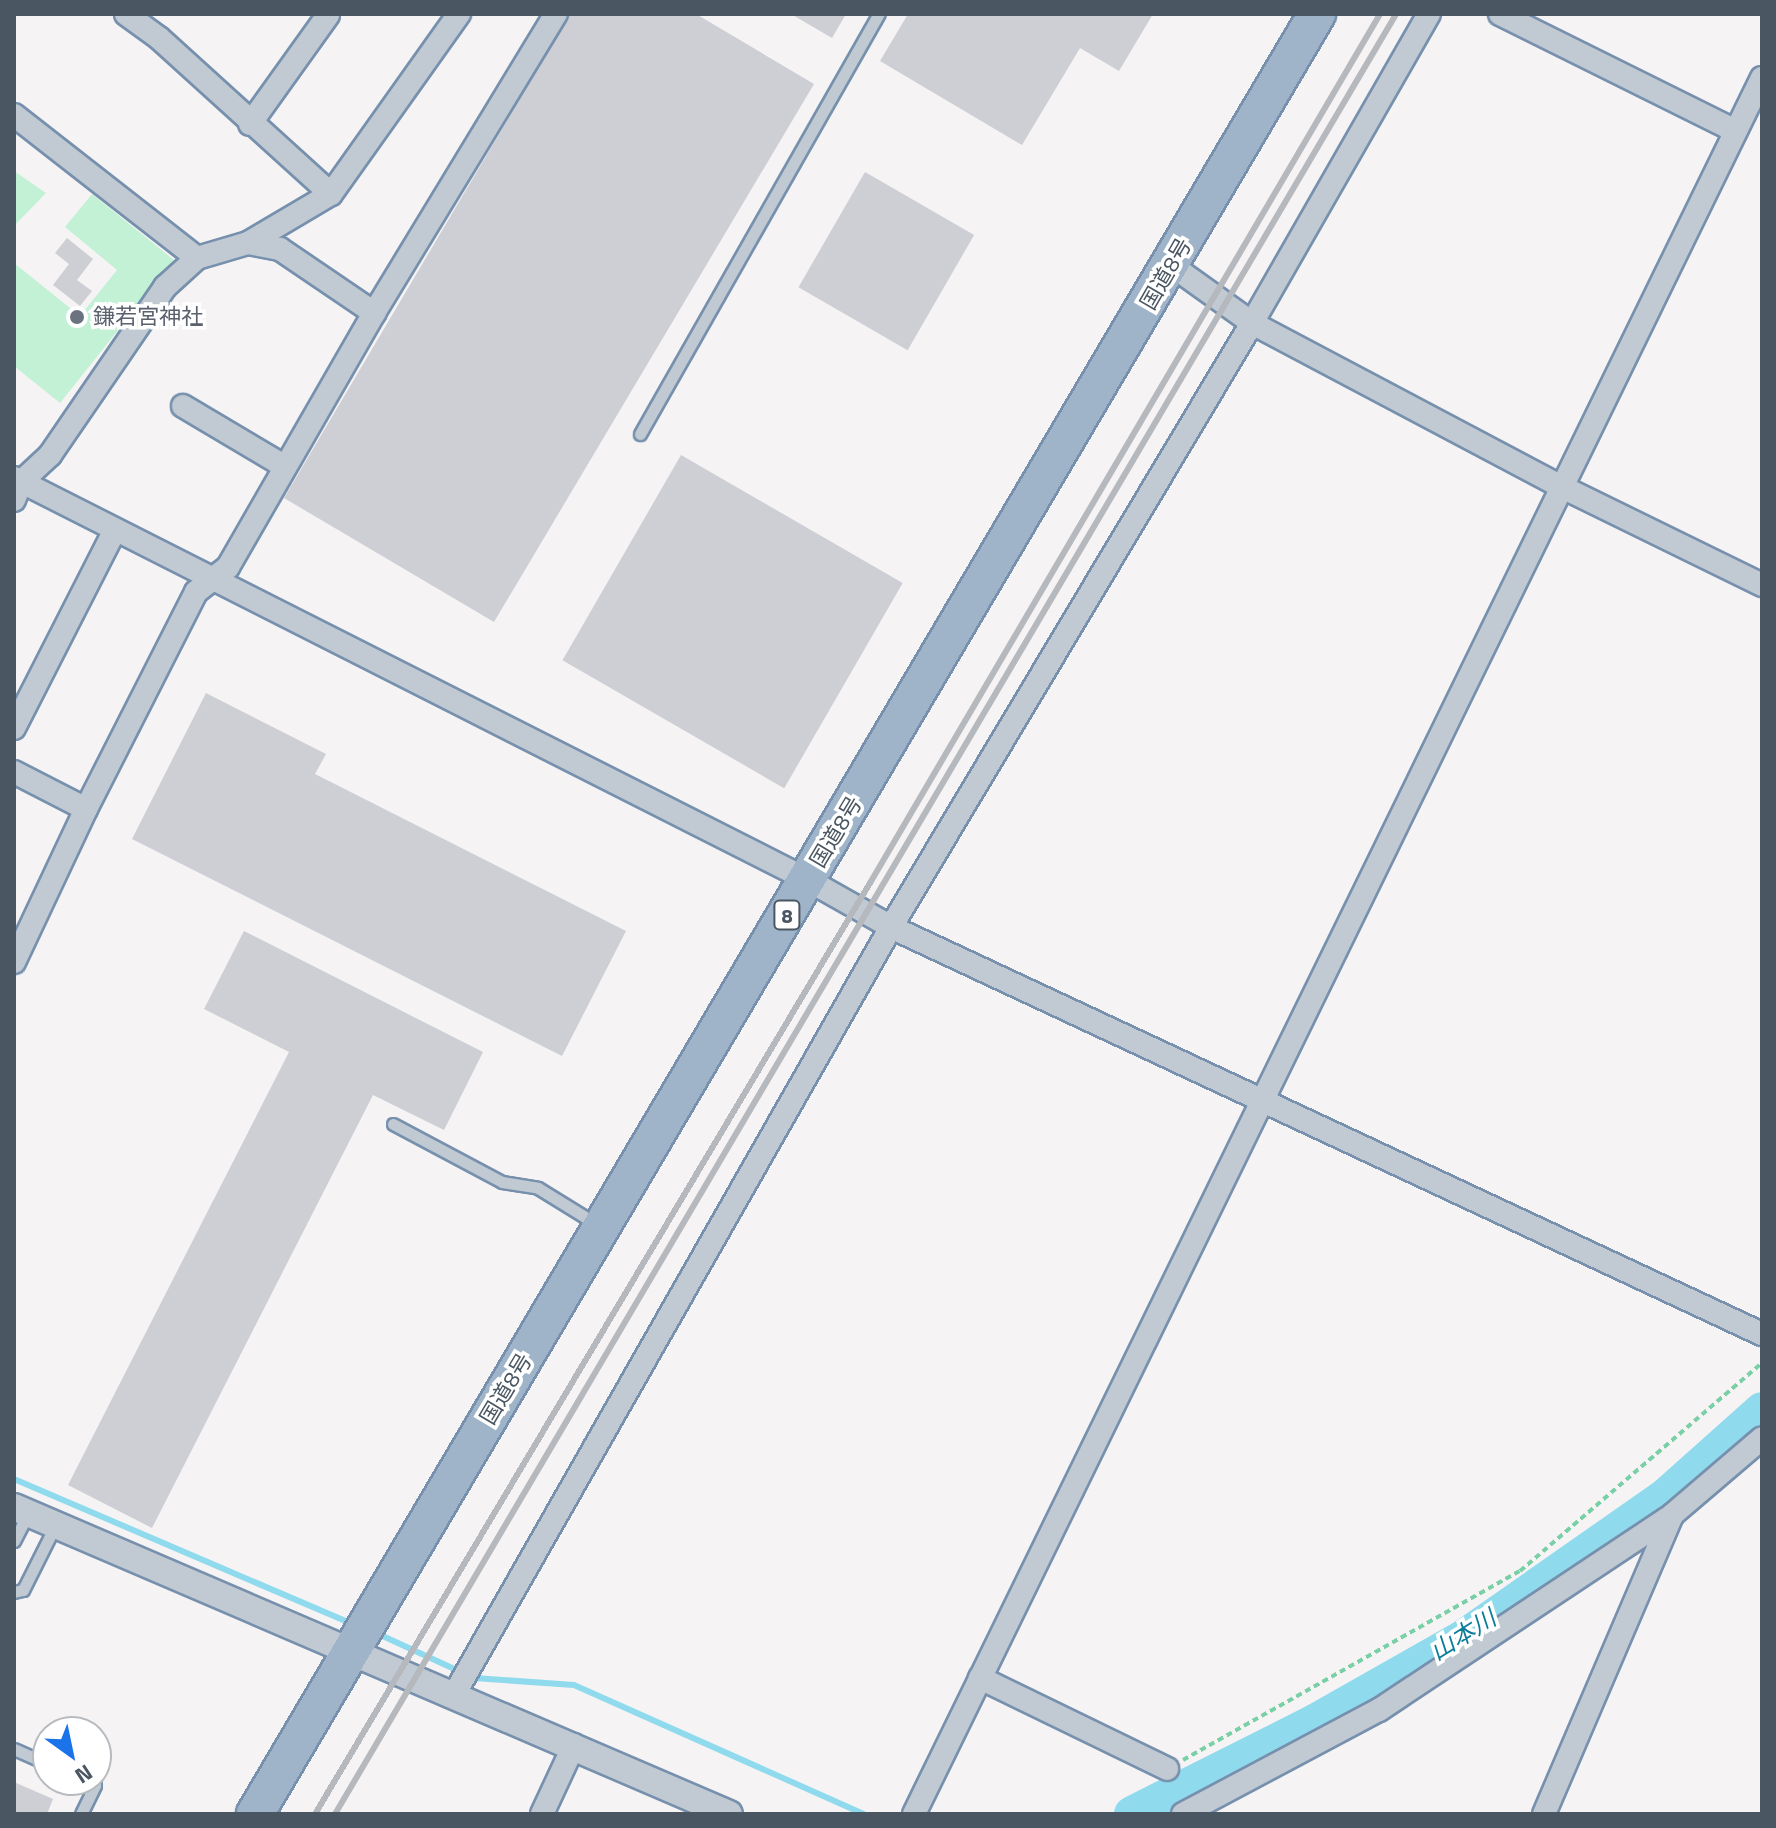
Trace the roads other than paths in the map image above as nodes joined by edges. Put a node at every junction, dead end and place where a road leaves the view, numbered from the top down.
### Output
1 (126, 14) edge
2 (459, 14) edge
3 (556, 14) edge
4 (879, 14) edge
5 (1317, 14) edge
6 (1429, 14) edge
7 (1500, 14) edge
8 (328, 15) edge
9 (1762, 78) edge
10 (14, 115) edge
11 (250, 124) junction
12 (1736, 131) junction
13 (331, 194) junction
14 (248, 243) junction
15 (197, 258) junction
16 (1171, 265) junction
17 (374, 313) junction
18 (1252, 323) junction
19 (183, 406) dead end
20 (640, 434) dead end
21 (284, 466) junction
22 (16, 487) edge
23 (1562, 487) junction
24 (115, 530) junction
25 (210, 578) junction
26 (1762, 585) edge
27 (14, 728) edge
28 (14, 772) edge
29 (86, 809) junction
30 (808, 880) junction
31 (891, 927) junction
32 (14, 962) edge
33 (1263, 1100) junction
34 (393, 1124) dead end
35 (601, 1228) junction
36 (1762, 1334) edge
37 (1762, 1438) edge
38 (21, 1510) edge
39 (1672, 1515) junction
40 (55, 1525) junction
41 (14, 1541) edge
42 (14, 1592) edge
43 (350, 1652) junction
44 (980, 1678) junction
45 (455, 1693) junction
46 (574, 1745) junction
47 (1167, 1769) road end
48 (255, 1814) edge
49 (542, 1814) edge
50 (729, 1814) edge
51 (914, 1814) edge
52 (1183, 1814) edge
53 (1544, 1814) edge

1 - 11 street
2 - 13 street
3 - 17 street
4 - 20 lane
5 - 16 highway, 国道8号 / 8
6 - 18 street
7 - 12 street
8 - 11 street
9 - 12 street
10 - 15 street
11 - 13 street
12 - 23 street
13 - 14 street
14 - 15 street
14 - 17 street
15 - 22 street
16 - 18 street
16 - 30 highway, 国道8号 / 8
17 - 21 street
18 - 23 street
18 - 31 street
19 - 21 street
21 - 25 street
22 - 24 street
23 - 26 street
23 - 33 street
24 - 25 street
24 - 27 street
25 - 29 street
25 - 30 street
28 - 29 street
29 - 32 street
30 - 31 street
30 - 35 highway, 国道8号 / 8
31 - 33 street
31 - 45 street
33 - 36 street
33 - 44 street
34 - 35 lane
35 - 43 highway, 国道8号 / 8
37 - 39 street
38 - 40 street
38 - 41 lane
39 - 52 street
39 - 53 street
40 - 42 lane
40 - 43 street
43 - 45 street
43 - 48 highway, 国道8号 / 8
44 - 47 street
44 - 51 street
45 - 46 street
46 - 49 street
46 - 50 street

